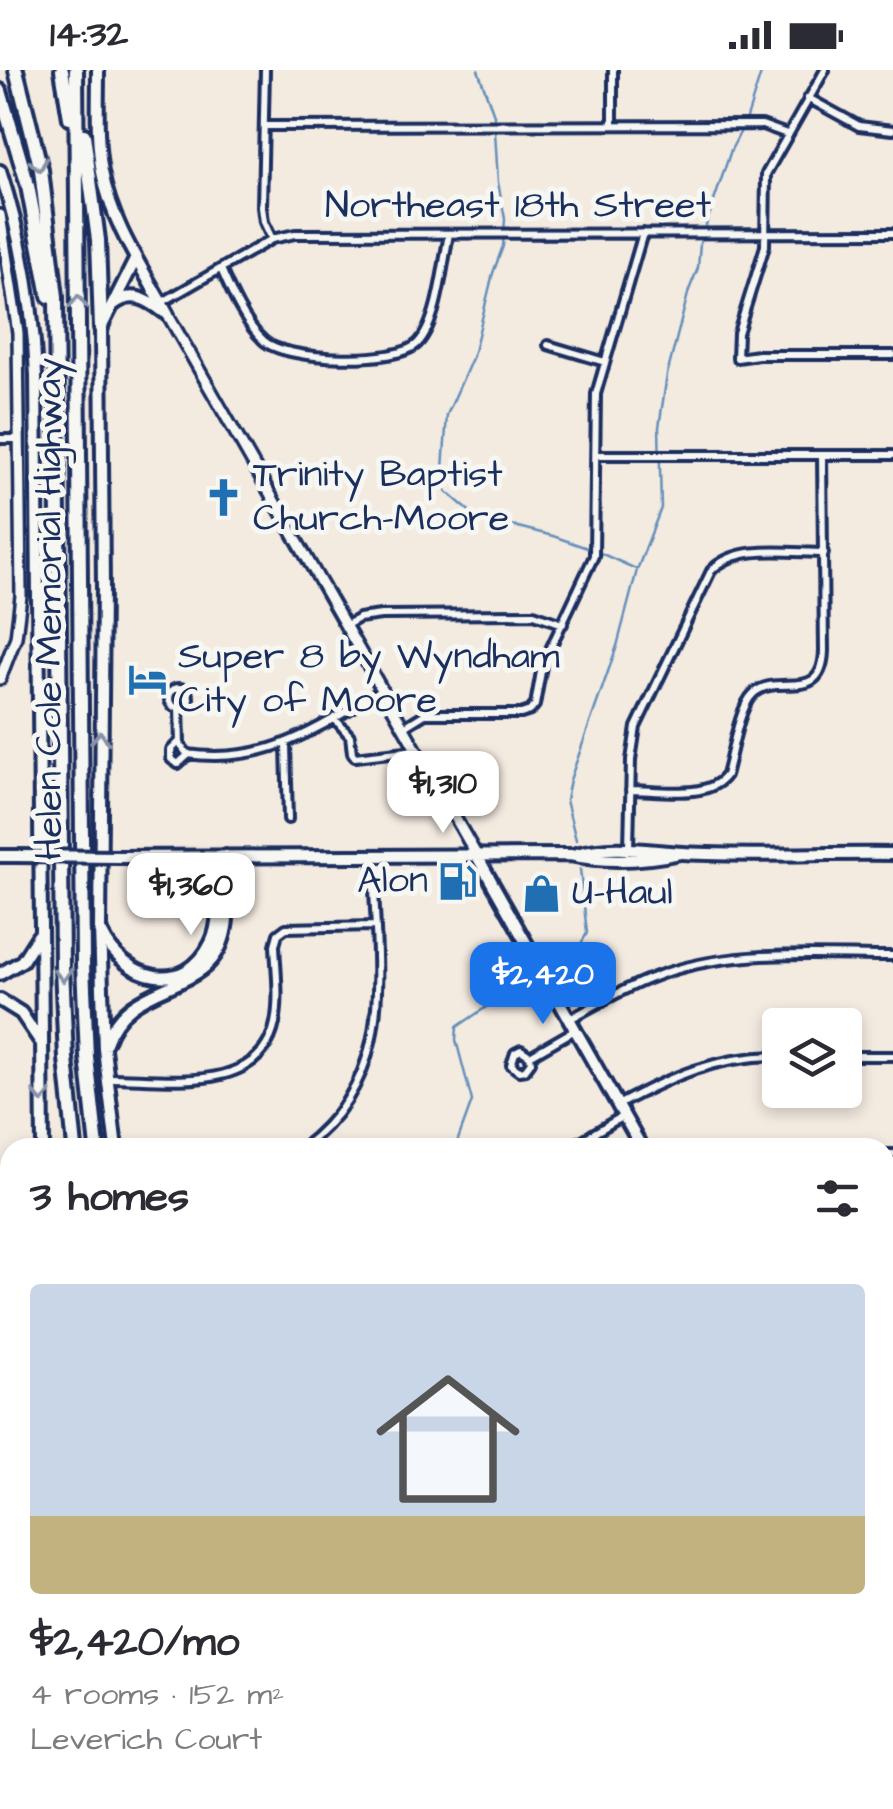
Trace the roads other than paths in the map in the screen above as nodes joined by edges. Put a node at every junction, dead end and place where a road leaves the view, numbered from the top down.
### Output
1 (16, 70) edge
2 (62, 70) edge
3 (76, 70) edge
4 (98, 70) edge
5 (265, 70) edge
6 (613, 70) edge
7 (824, 70) edge
8 (76, 88) junction
9 (0, 91) edge
10 (808, 98) junction
11 (613, 125) junction
12 (266, 126) junction
13 (893, 130) edge
14 (787, 134) junction
15 (78, 160) junction
16 (0, 171) edge
17 (0, 215) edge
18 (765, 233) junction
19 (893, 233) edge
20 (449, 234) junction
21 (643, 234) junction
22 (272, 239) junction
23 (136, 258) junction
24 (220, 269) junction
25 (161, 303) junction
26 (108, 309) junction
27 (168, 315) junction
28 (101, 328) junction
29 (548, 345) dead end
30 (58, 348) junction
31 (893, 355) edge
32 (605, 362) junction
33 (0, 439) edge
34 (19, 439) junction
35 (822, 454) junction
36 (596, 455) junction
37 (893, 455) edge
38 (824, 553) junction
39 (563, 624) junction
40 (345, 626) junction
41 (0, 679) edge
42 (382, 690) junction
43 (180, 708) dead end
44 (334, 718) junction
45 (402, 728) junction
46 (179, 742) junction
47 (286, 744) junction
48 (416, 750) junction
49 (189, 754) junction
50 (630, 790) junction
51 (288, 819) dead end
52 (631, 854) junction
53 (893, 854) edge
54 (0, 856) edge
55 (221, 856) junction
56 (372, 856) junction
57 (477, 856) junction
58 (373, 926) junction
59 (100, 928) junction
60 (40, 930) junction
61 (893, 956) edge
62 (0, 974) edge
63 (0, 1000) edge
64 (572, 1025) junction
65 (42, 1044) junction
66 (104, 1049) junction
67 (530, 1056) dead end
68 (862, 1056) edge
69 (893, 1056) edge
70 (762, 1057) edge
71 (107, 1078) junction
72 (621, 1110) junction
73 (43, 1138) edge
74 (74, 1138) edge
75 (96, 1138) edge
76 (115, 1138) edge
77 (313, 1138) edge
78 (583, 1138) edge
79 (636, 1138) edge

1 -> 30 highway, Helen Cole Memorial Highway
2 - 15 highway
3 - 8 highway, Helen Cole Memorial Highway
4 - 23 main road
5 - 12 street
6 - 11 street
7 - 10 street
8 - 15 highway, Helen Cole Memorial Highway
8 - 28 highway
9 - 30 highway
10 - 13 street
10 - 14 street
11 - 12 street
11 - 14 street
12 - 22 street
14 - 18 street
75 -> 15 highway, Helen Cole Memorial Highway
16 - 60 main road
17 - 34 street
18 - 19 street, Northeast 18th Street
18 - 21 street, Northeast 18th Street
18 - 31 street
20 - 21 street, Northeast 18th Street
20 - 22 street, Northeast 18th Street
20 - 24 street
21 - 32 street
22 - 24 street, Northeast 18th Street
23 - 25 main road
23 - 26 main road
24 - 25 street, Northeast 18th Street
25 - 27 main road
26 - 27 main road
26 - 28 main road
27 - 40 street
59 -> 28 main road
29 - 32 street
30 -> 74 highway, Helen Cole Memorial Highway
32 - 36 street
33 - 34 street
34 - 41 street
35 - 36 street
35 - 37 street
35 - 38 street
36 - 39 street
38 - 50 street
38 - 50 street
39 - 40 street
39 - 45 street
40 - 42 street
42 - 44 street
42 - 45 street
43 - 46 street
44 - 47 street
44 - 48 street
45 - 48 street
46 - 49 street
46 - 49 street
47 - 49 street
47 - 51 street
48 - 57 street
50 - 52 street
52 - 53 main road
52 - 57 main road
54 - 55 main road, bridge
55 - 56 main road
55 - 59 main road
55 - 66 main road
56 - 57 main road
56 - 58 street
57 - 64 main road
58 - 71 street
58 - 77 street
59 - 66 main road
60 - 62 main road
60 - 65 main road
61 - 64 street
63 - 65 main road
64 - 67 street
64 - 72 main road
65 -> 73 main road
66 - 71 main road
68 - 69 street
70 - 72 street
71 - 76 main road
72 - 78 street
72 - 79 main road

